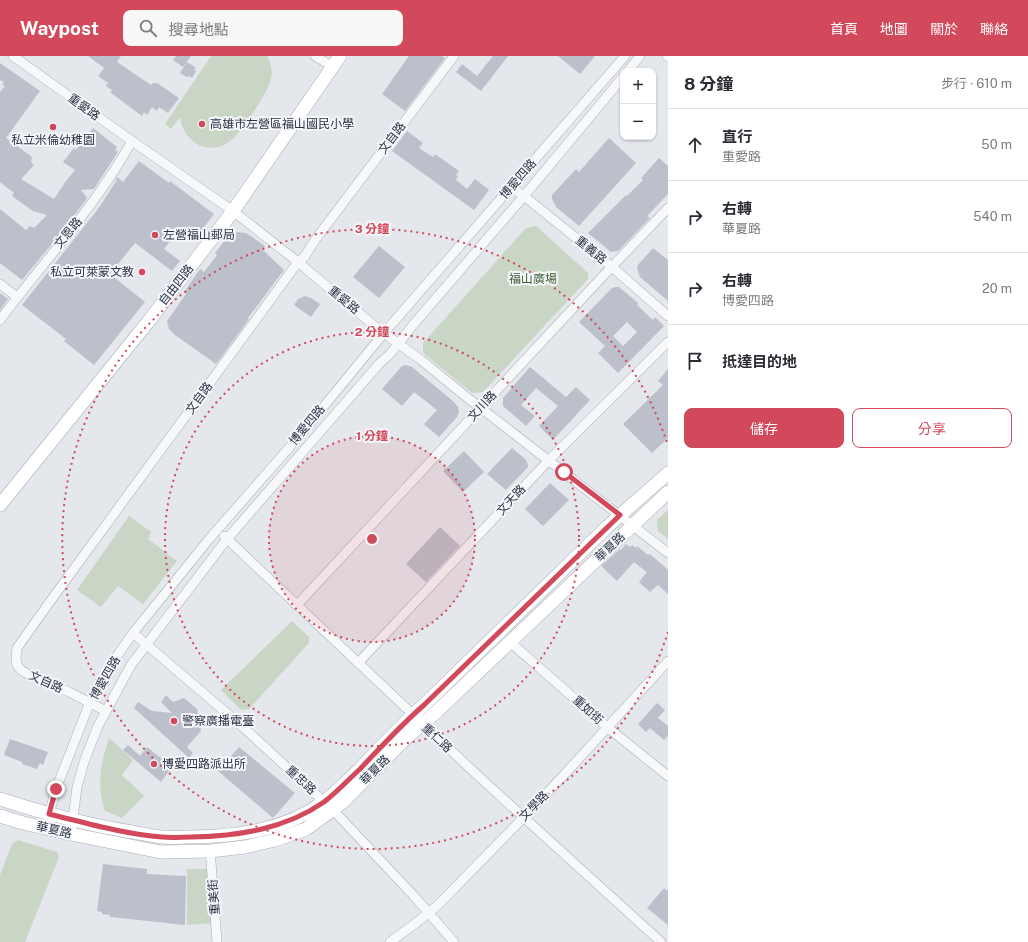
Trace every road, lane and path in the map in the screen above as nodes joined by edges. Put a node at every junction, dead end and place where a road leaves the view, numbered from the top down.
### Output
1 (13, 56) edge
2 (315, 56) edge
3 (340, 56) edge
4 (454, 56) edge
5 (624, 56) edge
6 (640, 56) edge
7 (333, 67) junction
8 (630, 68) edge
9 (620, 81) edge
10 (132, 141) junction
11 (511, 187) junction
12 (524, 196) junction
13 (668, 208) edge
14 (233, 211) junction
15 (298, 262) junction
16 (612, 267) junction
17 (0, 284) edge
18 (17, 297) junction
19 (668, 316) edge
20 (0, 320) edge
21 (384, 333) junction
22 (668, 342) edge
23 (398, 343) junction
24 (480, 408) junction
25 (548, 460) junction
26 (668, 473) edge
27 (668, 492) edge
28 (0, 505) edge
29 (620, 515) junction
30 (632, 526) junction
31 (217, 529) junction
32 (227, 539) junction
33 (668, 553) edge
34 (297, 605) junction
35 (133, 633) junction
36 (510, 642) junction
37 (147, 644) junction
38 (668, 661) edge
39 (358, 663) junction
40 (90, 702) junction
41 (106, 710) junction
42 (417, 719) junction
43 (608, 728) junction
44 (668, 776) edge
45 (0, 799) edge
46 (329, 806) junction
47 (49, 814) junction
48 (0, 816) edge
49 (524, 817) junction
50 (72, 820) junction
51 (47, 829) junction
52 (71, 834) junction
53 (210, 851) junction
54 (429, 913) junction
55 (217, 942) edge
56 (390, 942) edge
57 (454, 942) edge
58 (661, 942) edge

1 - 10 street, 重愛路
2 - 7 street
3 - 7 street, 自由四路
4 - 15 street, 文自路
5 - 11 street, 博愛四路
6 - 8 street
7 - 14 street, 自由四路
9 - 12 street, 博愛四路
10 - 14 street, 重愛路
10 - 18 street, 文恩路
11 - 12 street, 重義路
11 - 21 street, 博愛四路
12 - 16 street, 重義路
12 - 23 street, 博愛四路
13 - 16 street, 文川路
14 - 15 street, 重愛路
14 - 28 street, 自由四路
15 - 21 street, 重愛路
15 - 40 street, 文自路
16 - 19 street, 重義路
16 - 24 street, 文川路
17 - 18 street
18 - 20 street, 文恩路
21 - 23 street, 重愛路
21 - 31 street, 博愛四路
22 - 25 street, 文天路
23 - 24 street, 重愛路
23 - 32 street, 博愛四路
24 - 25 street, 重愛路
24 - 34 street, 文川路
25 - 29 street, 重愛路
25 - 39 street, 文天路
26 - 29 street, 華夏路
27 - 30 street, 華夏路
29 - 30 street, 重愛路
29 - 42 street, 華夏路
30 - 33 street, 重愛路
30 - 36 street, 華夏路
31 - 32 street, 重仁路
31 - 35 street, 博愛四路
32 - 34 street, 重仁路
32 - 37 street, 博愛四路
34 - 39 street, 重仁路
35 - 37 street, 重忠路
35 - 40 street, 博愛四路
36 - 42 street, 華夏路
36 - 43 street, 重如街
37 - 41 street, 博愛四路
37 - 46 street, 重忠路
38 - 43 street, 文學路
39 - 42 street, 重仁路
40 - 41 street, 文自路
40 - 47 street, 博愛四路
41 - 50 street, 博愛四路
42 - 46 street, 華夏路
42 - 49 street, 重仁路
43 - 44 street, 重如街
43 - 49 street, 文學路
45 - 47 street, 華夏路
46 - 50 street, 華夏路
46 - 53 street, 華夏路
46 - 54 street, 重忠路
47 - 50 street, 華夏路
47 - 51 street, 博愛四路
48 - 51 street, 華夏路
49 - 54 street, 文學路
49 - 58 street, 重仁路
50 - 52 street, 博愛四路
51 - 52 street, 華夏路
52 - 53 street, 華夏路
53 - 55 street, 重美街
54 - 56 street, 文學路
54 - 57 street, 重忠路

